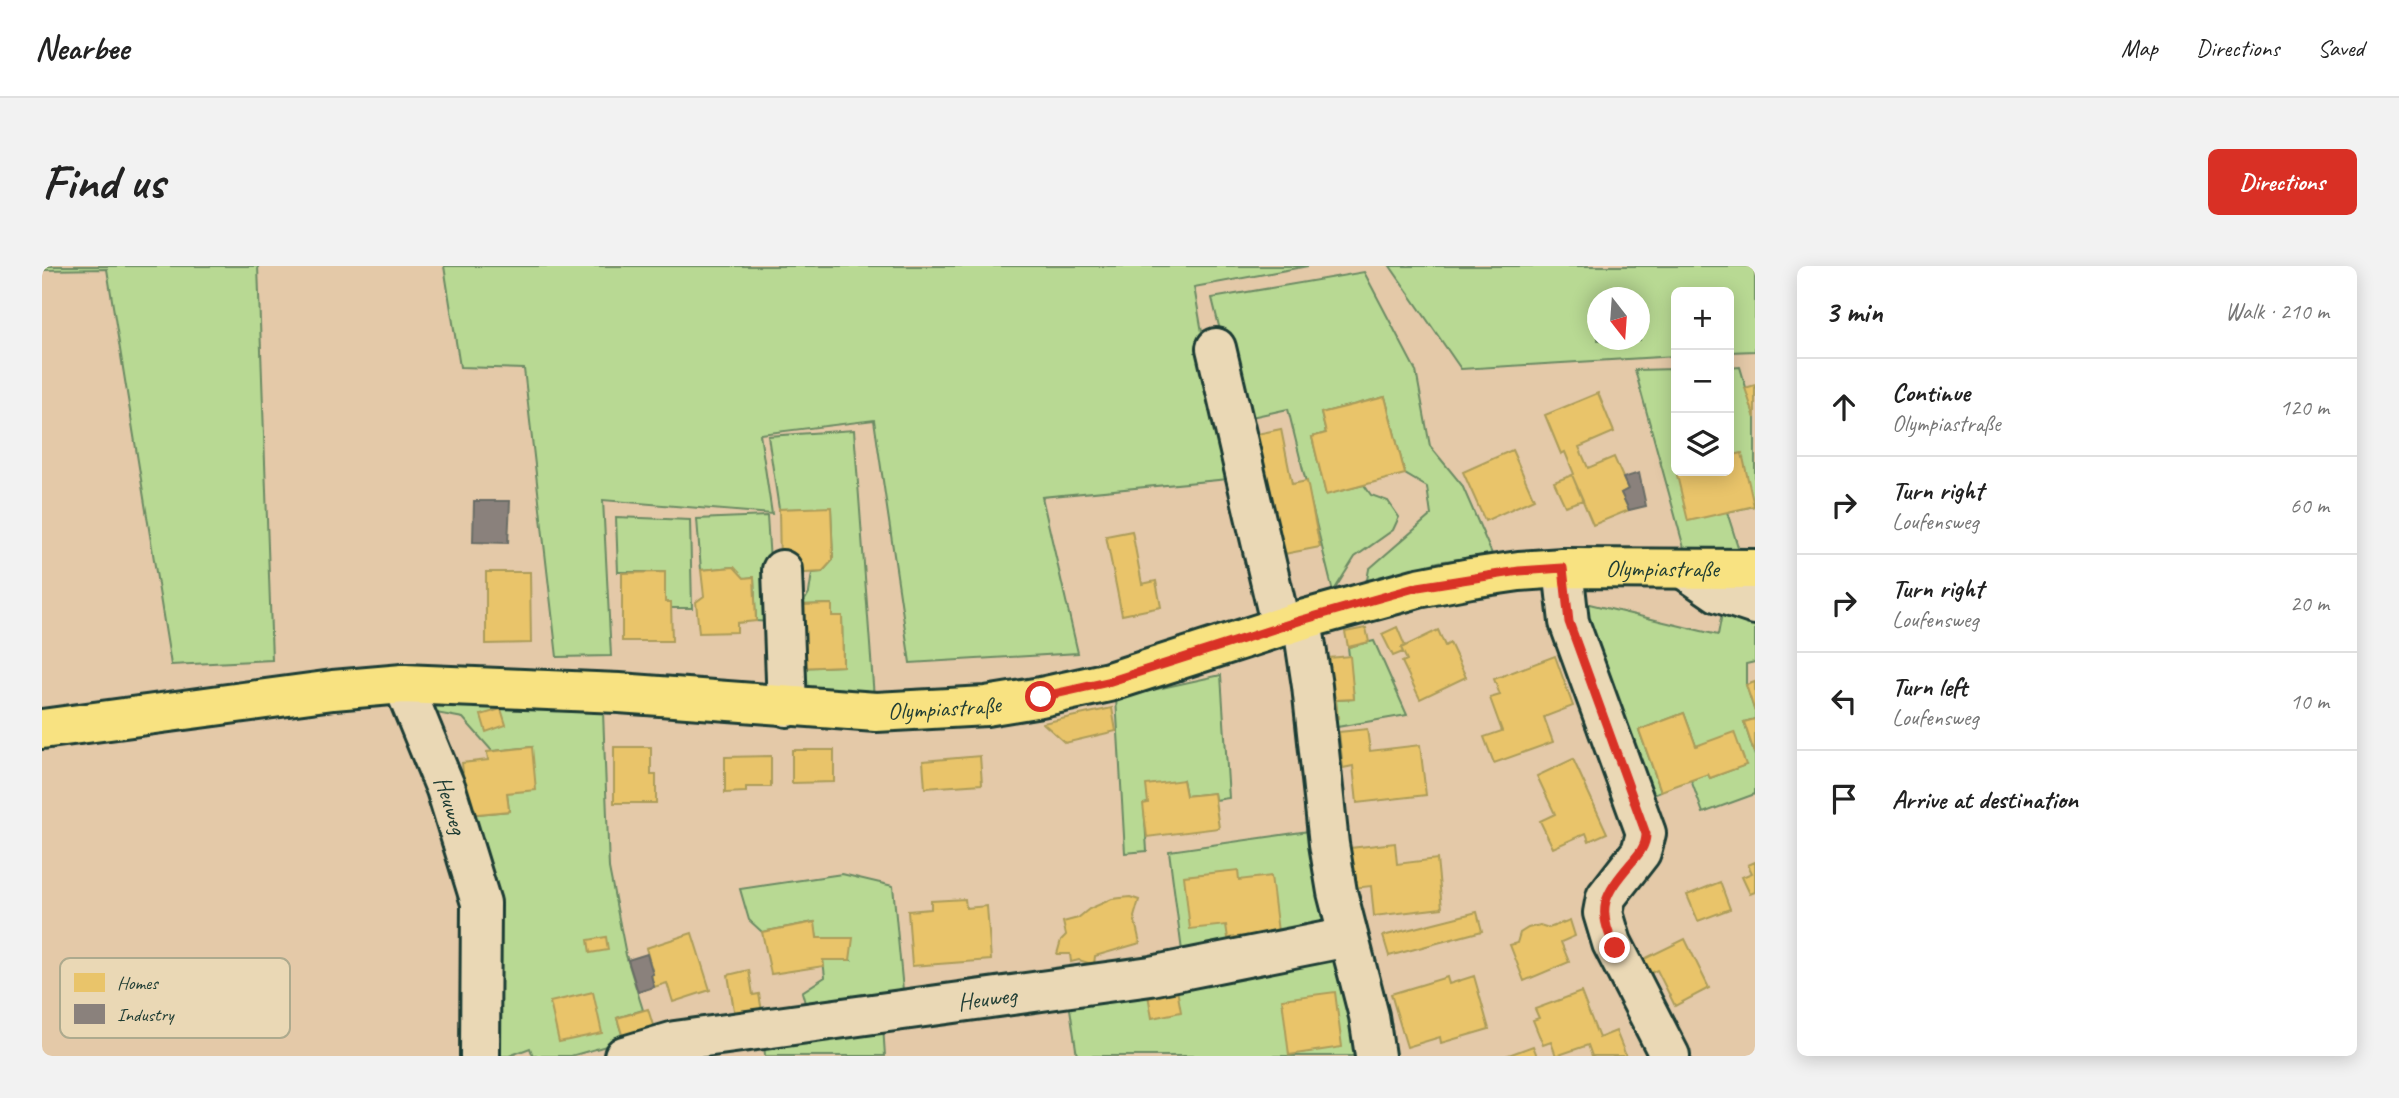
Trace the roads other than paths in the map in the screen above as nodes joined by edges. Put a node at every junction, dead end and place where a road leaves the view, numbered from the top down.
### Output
1 (1216, 348) dead end
2 (1563, 568) junction
3 (1685, 569) junction
4 (1755, 569) edge
5 (782, 570) dead end
6 (1755, 606) edge
7 (1291, 623) junction
8 (403, 684) junction
9 (787, 707) junction
10 (42, 729) edge
11 (1348, 937) junction
12 (480, 1056) edge
13 (624, 1056) edge
14 (1375, 1056) edge
15 (1670, 1056) edge

1 - 7 street
2 - 3 main road, Olympiastraße
2 - 7 main road, Olympiastraße
2 - 15 street
3 - 4 main road, Olympiastraße
3 - 6 street
5 - 9 street
7 - 9 main road, Olympiastraße
7 - 11 street
8 - 9 main road, Olympiastraße
8 - 10 main road, Olympiastraße
8 - 12 street, Heuweg
11 - 13 street, Heuweg
11 - 14 street

